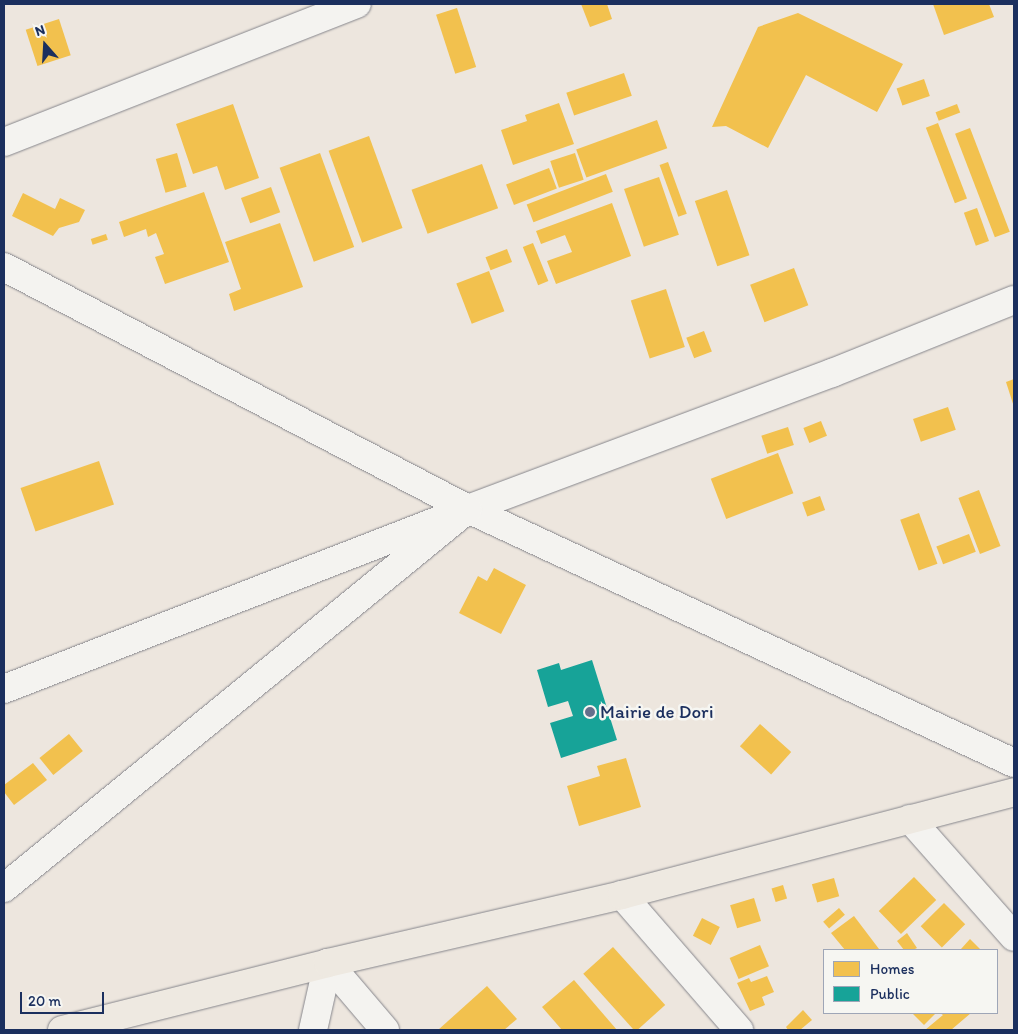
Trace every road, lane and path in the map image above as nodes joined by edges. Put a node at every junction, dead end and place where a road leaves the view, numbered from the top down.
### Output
1 (357, 4) edge
2 (4, 142) edge
3 (4, 267) edge
4 (1014, 300) edge
5 (468, 509) junction
6 (4, 689) edge
7 (1014, 763) edge
8 (1014, 792) edge
9 (910, 819) junction
10 (4, 888) edge
11 (622, 895) junction
12 (1014, 938) edge
13 (328, 963) junction
14 (62, 1030) edge
15 (313, 1030) edge
16 (385, 1030) edge
17 (739, 1030) edge

1 - 2 street
3 - 5 street
4 - 5 street
5 - 6 street
5 - 7 street
5 - 10 street
8 - 9 main road
9 - 11 main road
9 - 12 street
11 - 13 main road
11 - 17 street
13 - 14 main road
13 - 15 street
13 - 16 street

